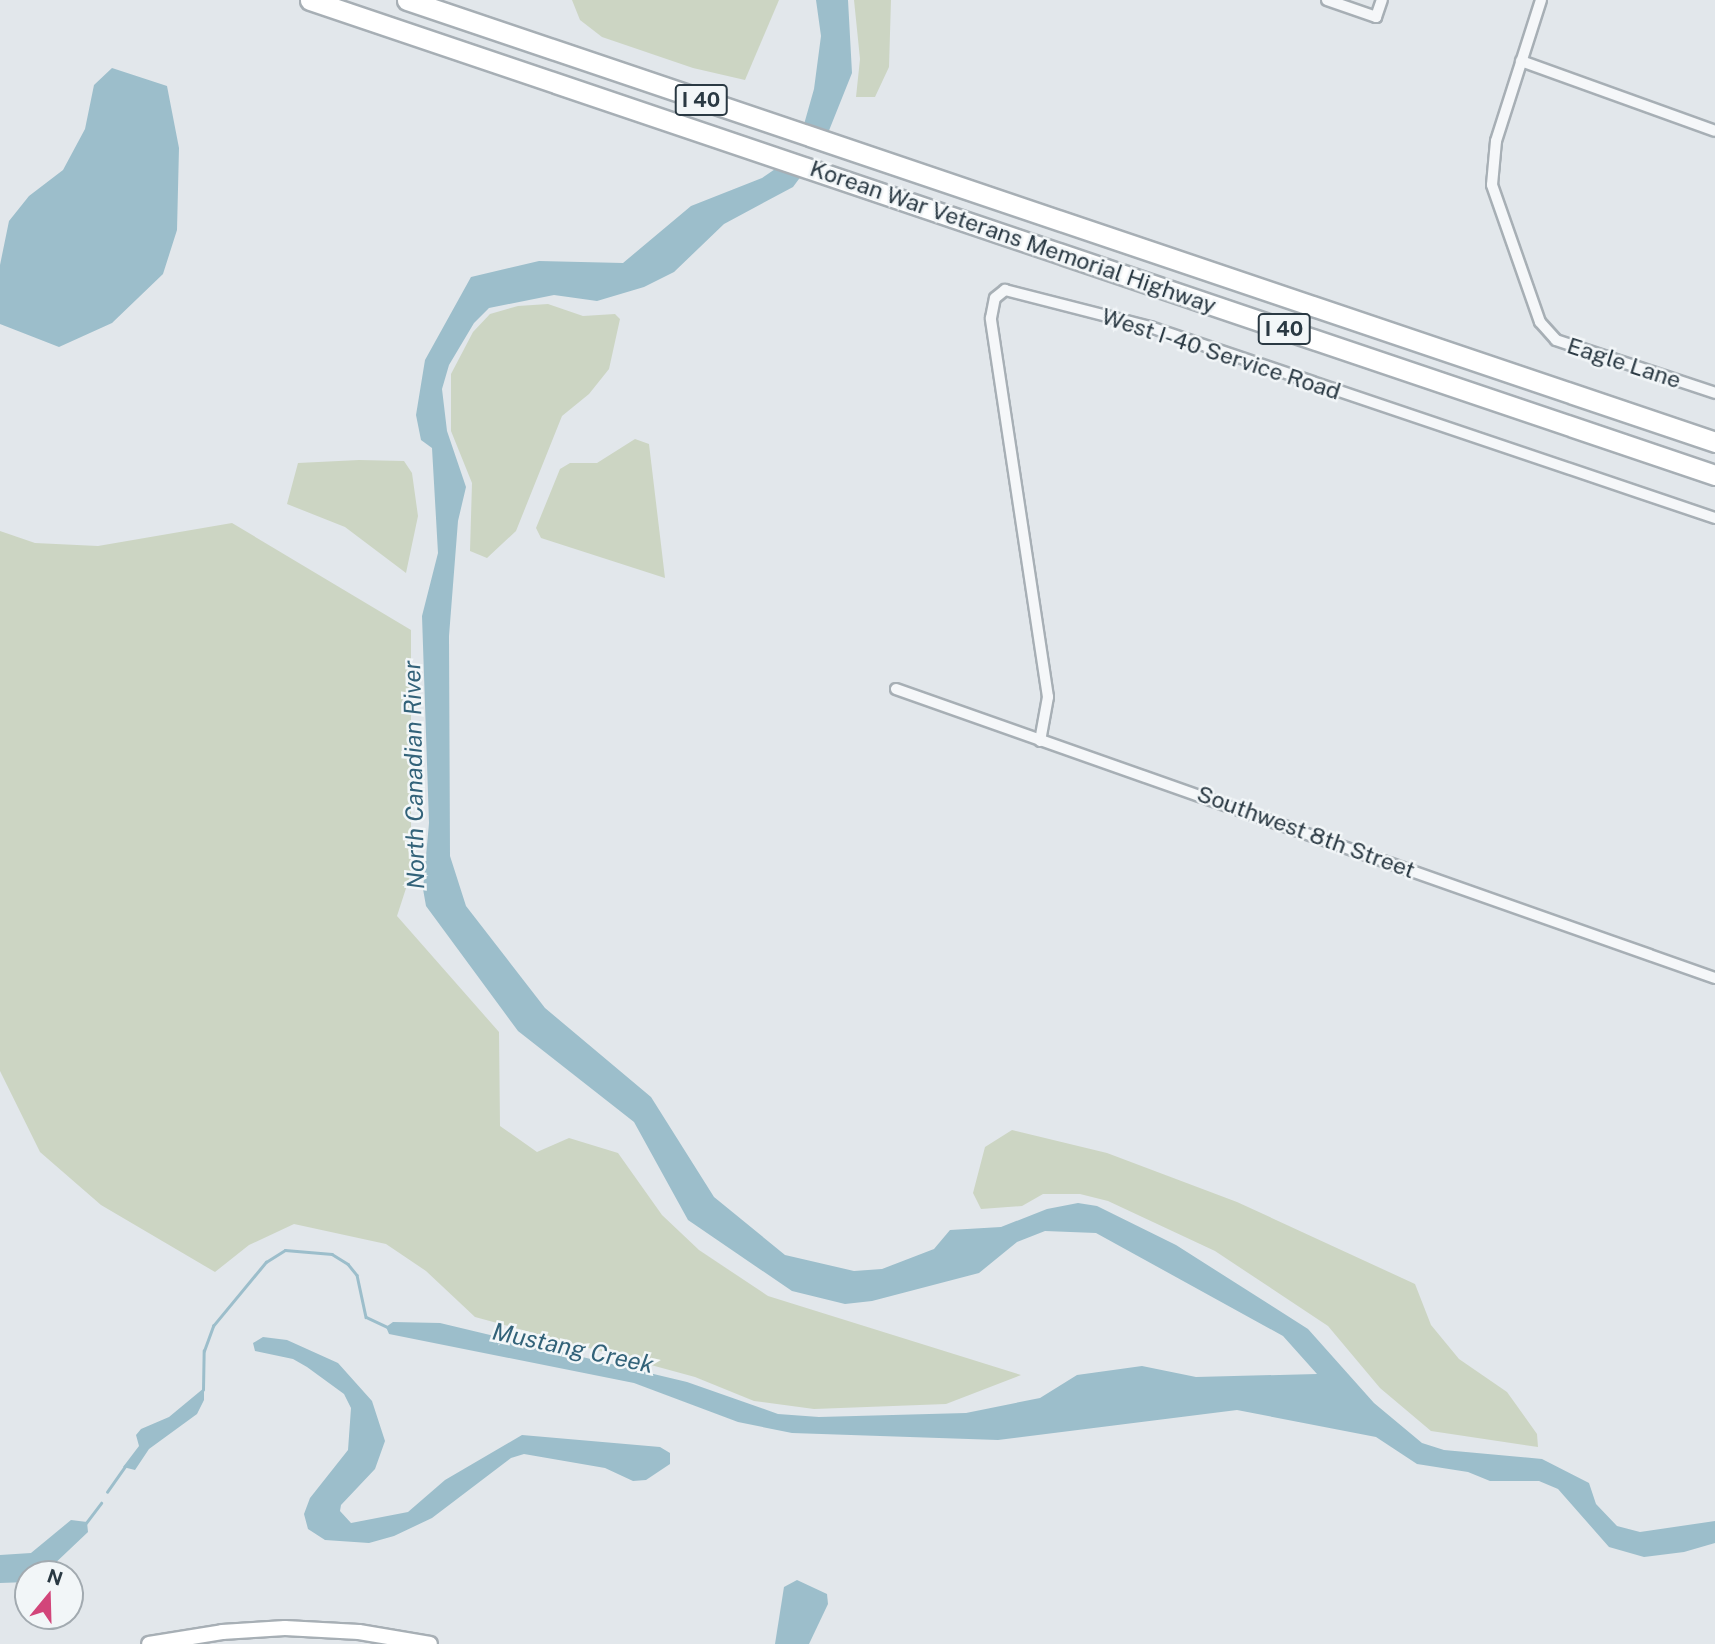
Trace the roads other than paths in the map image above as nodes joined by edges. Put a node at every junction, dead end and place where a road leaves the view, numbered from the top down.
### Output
1 (310, 0) edge
2 (407, 0) edge
3 (1327, 0) edge
4 (1382, 0) edge
5 (1541, 0) edge
6 (1521, 61) junction
7 (1715, 131) edge
8 (1715, 393) edge
9 (1715, 442) edge
10 (1715, 475) edge
11 (1715, 519) edge
12 (896, 689) dead end
13 (1040, 741) junction
14 (1715, 978) edge
15 (149, 1644) edge
16 (430, 1644) edge

1 - 10 highway, Korean War Veterans Memorial Highway / I 40
2 - 9 highway, Korean War Veterans Memorial Highway / I 40
3 - 4 street
5 - 6 street
6 - 7 street
6 - 8 street, Eagle Lane
11 - 13 street, West I-40 Service Road
12 - 13 street, Southwest 8th Street
13 - 14 street, Southwest 8th Street
15 - 16 main road

